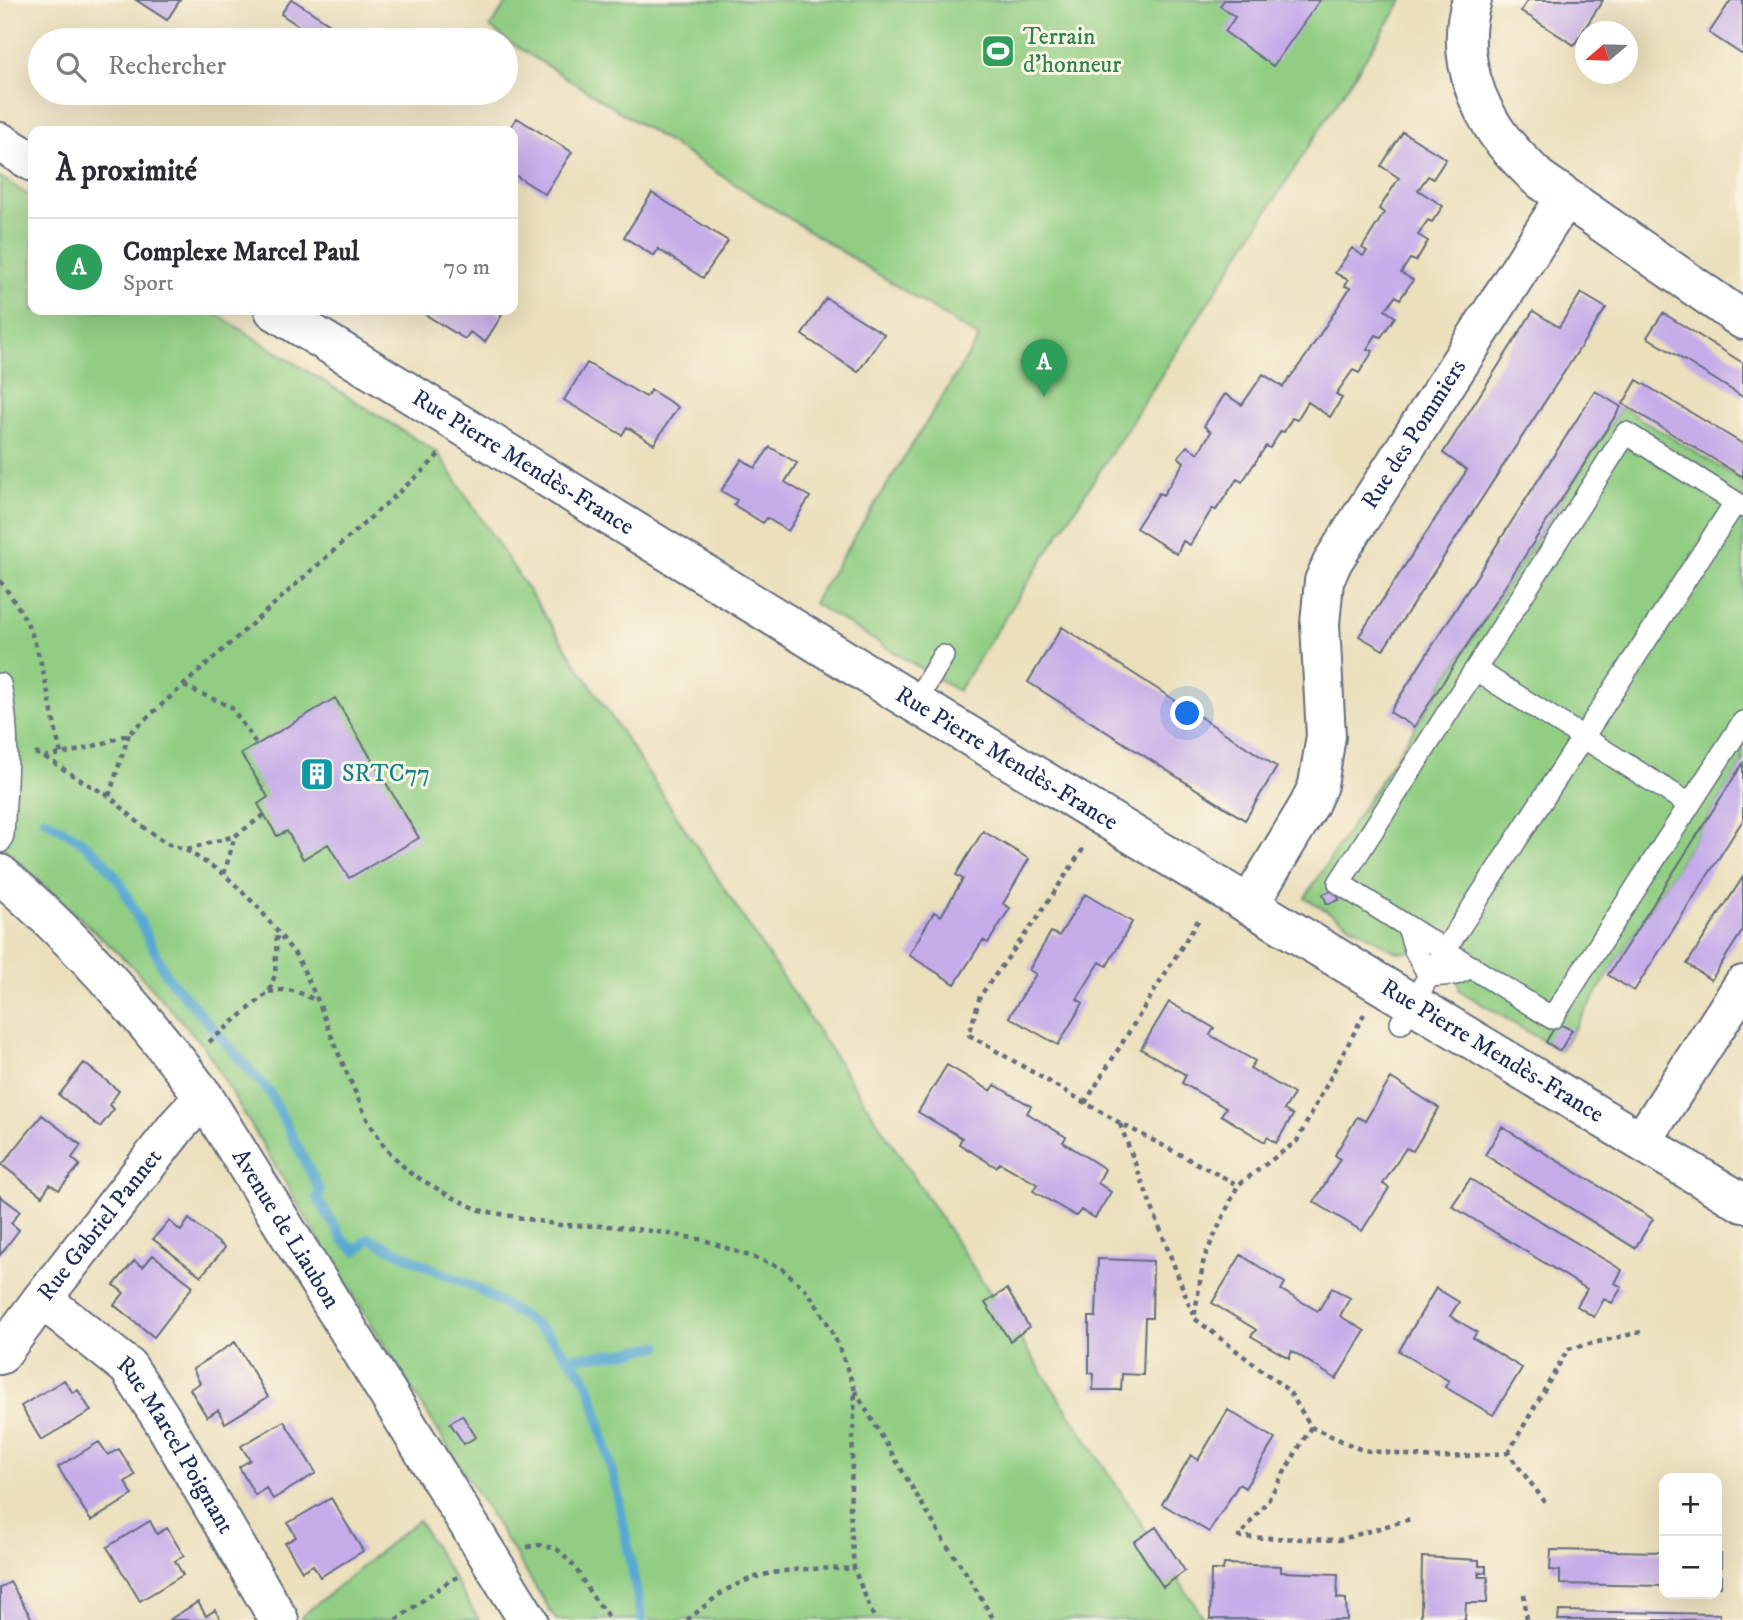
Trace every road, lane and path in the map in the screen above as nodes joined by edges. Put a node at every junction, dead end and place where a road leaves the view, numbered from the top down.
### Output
1 (1472, 0) edge
2 (0, 142) edge
3 (28, 159) edge
4 (1565, 198) junction
5 (282, 315) edge
6 (1743, 320) edge
7 (442, 451) dead end
8 (1739, 505) edge
9 (0, 581) edge
10 (943, 656) dead end
11 (1476, 670) junction
12 (0, 684) edge
13 (184, 686) junction
14 (915, 703) junction
15 (1743, 722) edge
16 (129, 734) junction
17 (1582, 736) junction
18 (7, 743) junction
19 (257, 745) dead end
20 (61, 754) junction
21 (45, 757) junction
22 (109, 796) junction
23 (1689, 804) junction
24 (264, 815) dead end
25 (235, 836) junction
26 (0, 842) edge
27 (1085, 846) dead end
28 (186, 850) junction
29 (0, 874) edge
30 (224, 874) junction
31 (1249, 905) junction
32 (1200, 918) dead end
33 (1408, 928) junction
34 (277, 932) junction
35 (1445, 949) junction
36 (1472, 967) junction
37 (1743, 985) edge
38 (269, 992) junction
39 (318, 1001) junction
40 (1414, 1001) junction
41 (1369, 1004) dead end
42 (214, 1039) dead end
43 (204, 1097) junction
44 (1085, 1102) junction
45 (1119, 1123) junction
46 (1642, 1141) junction
47 (1238, 1185) junction
48 (1743, 1203) edge
49 (42, 1299) junction
50 (1194, 1318) junction
51 (1645, 1331) dead end
52 (0, 1355) edge
53 (855, 1390) junction
54 (1311, 1427) junction
55 (1508, 1453) junction
56 (1545, 1502) dead end
57 (1410, 1519) dead end
58 (854, 1569) junction
59 (1524, 1594) dead end
60 (279, 1620) edge
61 (528, 1620) edge
62 (687, 1620) edge
63 (876, 1620) edge
64 (995, 1620) edge
65 (1527, 1620) edge

1 - 4 street
2 - 3 street
4 - 6 street
4 - 31 street, Rue des Pommiers
5 - 14 street, Rue Pierre Mendès-France
7 - 13 path
8 - 11 lane
8 - 17 lane
9 - 20 path
10 - 14 lane
11 - 17 lane
11 - 33 lane
12 - 18 lane
13 - 16 path
13 - 19 path
14 - 31 street, Rue Pierre Mendès-France
15 - 23 lane
16 - 20 path
16 - 22 path
17 - 23 lane
17 - 35 lane
18 - 21 path
18 - 26 lane
20 - 21 path
21 - 22 path
22 - 28 path
23 - 36 lane
24 - 25 path
25 - 28 path
25 - 30 path
27 - 44 path
28 - 30 path
29 - 43 street, Avenue de Liaubon
30 - 34 path
31 - 40 street, Rue Pierre Mendès-France
32 - 44 path
33 - 35 lane
33 - 40 lane
34 - 38 path
34 - 39 path
35 - 36 lane
35 - 40 lane
36 - 40 lane
37 - 46 street
38 - 39 path
38 - 42 path
39 - 53 path
40 - 46 street, Rue Pierre Mendès-France
41 - 47 path
43 - 49 street, Rue Gabriel Pannet
43 - 61 street, Avenue de Liaubon
44 - 45 path
45 - 47 path
45 - 50 path
46 - 48 street, Rue Pierre Mendès-France
47 - 50 path
49 - 52 street, Rue Gabriel Pannet
49 - 60 street, Rue Marcel Poignant
50 - 54 path
51 - 55 path
53 - 58 path
53 - 64 path
54 - 55 path
54 - 57 path
55 - 56 path
58 - 62 path
58 - 63 path
59 - 65 path

